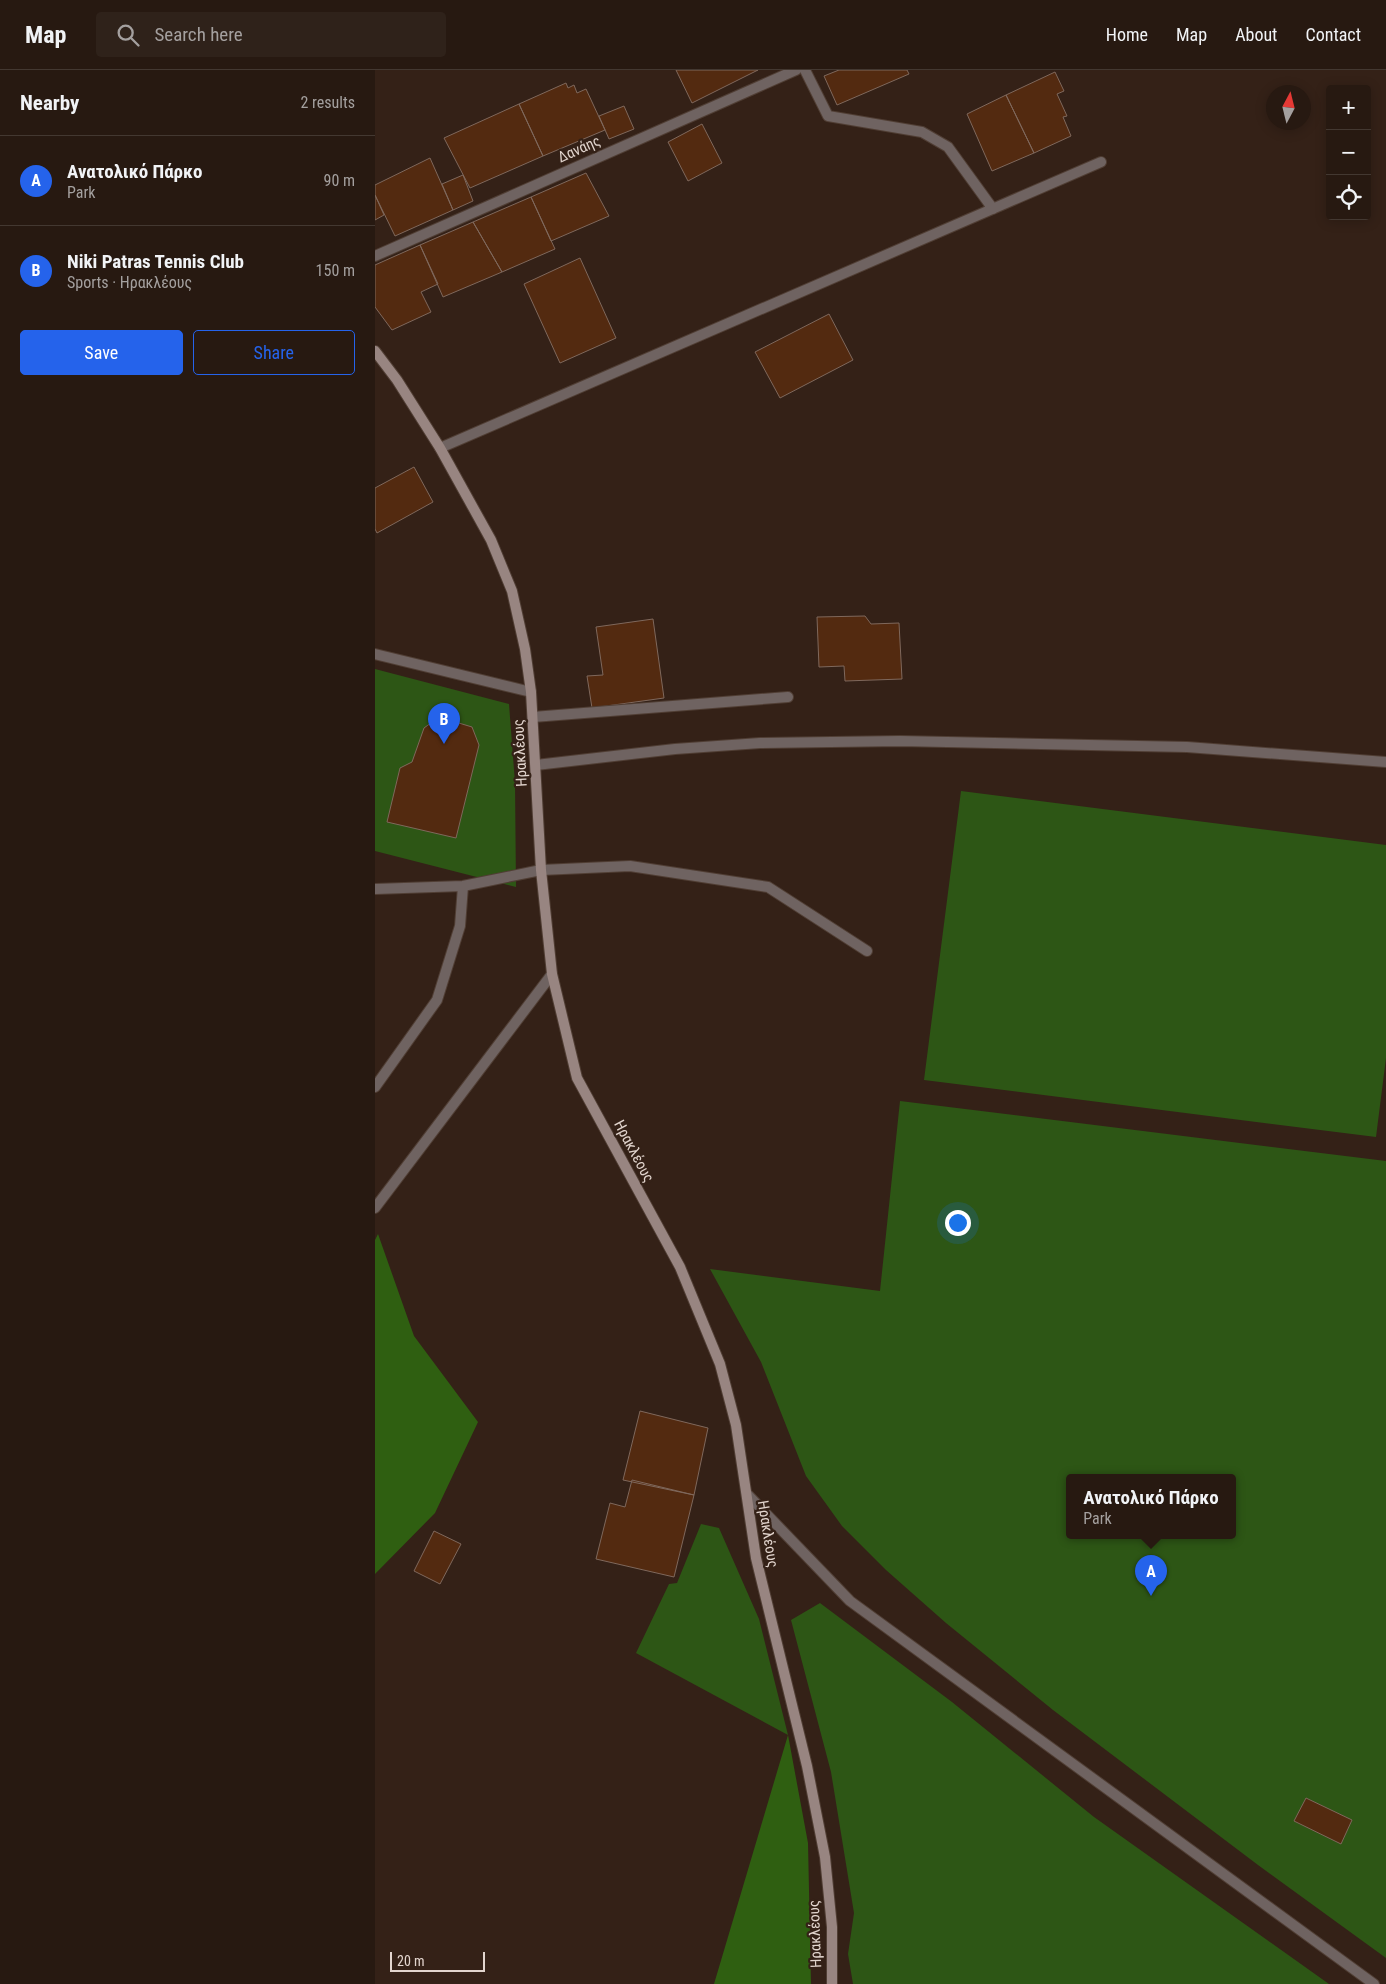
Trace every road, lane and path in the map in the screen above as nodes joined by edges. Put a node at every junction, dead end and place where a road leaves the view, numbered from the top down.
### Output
1 (796, 70) edge
2 (805, 70) edge
3 (1101, 162) dead end
4 (993, 209) junction
5 (375, 256) edge
6 (375, 350) edge
7 (440, 448) junction
8 (375, 654) edge
9 (531, 692) junction
10 (788, 697) dead end
11 (533, 717) junction
12 (1386, 762) edge
13 (536, 765) junction
14 (541, 870) junction
15 (463, 886) junction
16 (375, 889) edge
17 (395, 889) junction
18 (375, 898) edge
19 (867, 951) dead end
20 (552, 974) junction
21 (375, 1088) edge
22 (375, 1208) edge
23 (747, 1494) junction
24 (832, 1984) edge
25 (1373, 1984) edge

1 - 5 street, Δανάης
2 - 4 street
3 - 4 street
4 - 7 street
6 - 7 street, Ηρακλέους
7 - 9 street, Ηρακλέους
8 - 9 street
9 - 11 street, Ηρακλέους
10 - 11 street
11 - 13 street, Ηρακλέους
12 - 13 street
13 - 14 street, Ηρακλέους
14 - 15 street
14 - 19 street
14 - 20 street, Ηρακλέους
15 - 17 street
15 - 21 street
16 - 17 street
17 - 18 street
20 - 22 street
20 - 23 street, Ηρακλέους
23 - 24 street, Ηρακλέους
23 - 25 street

